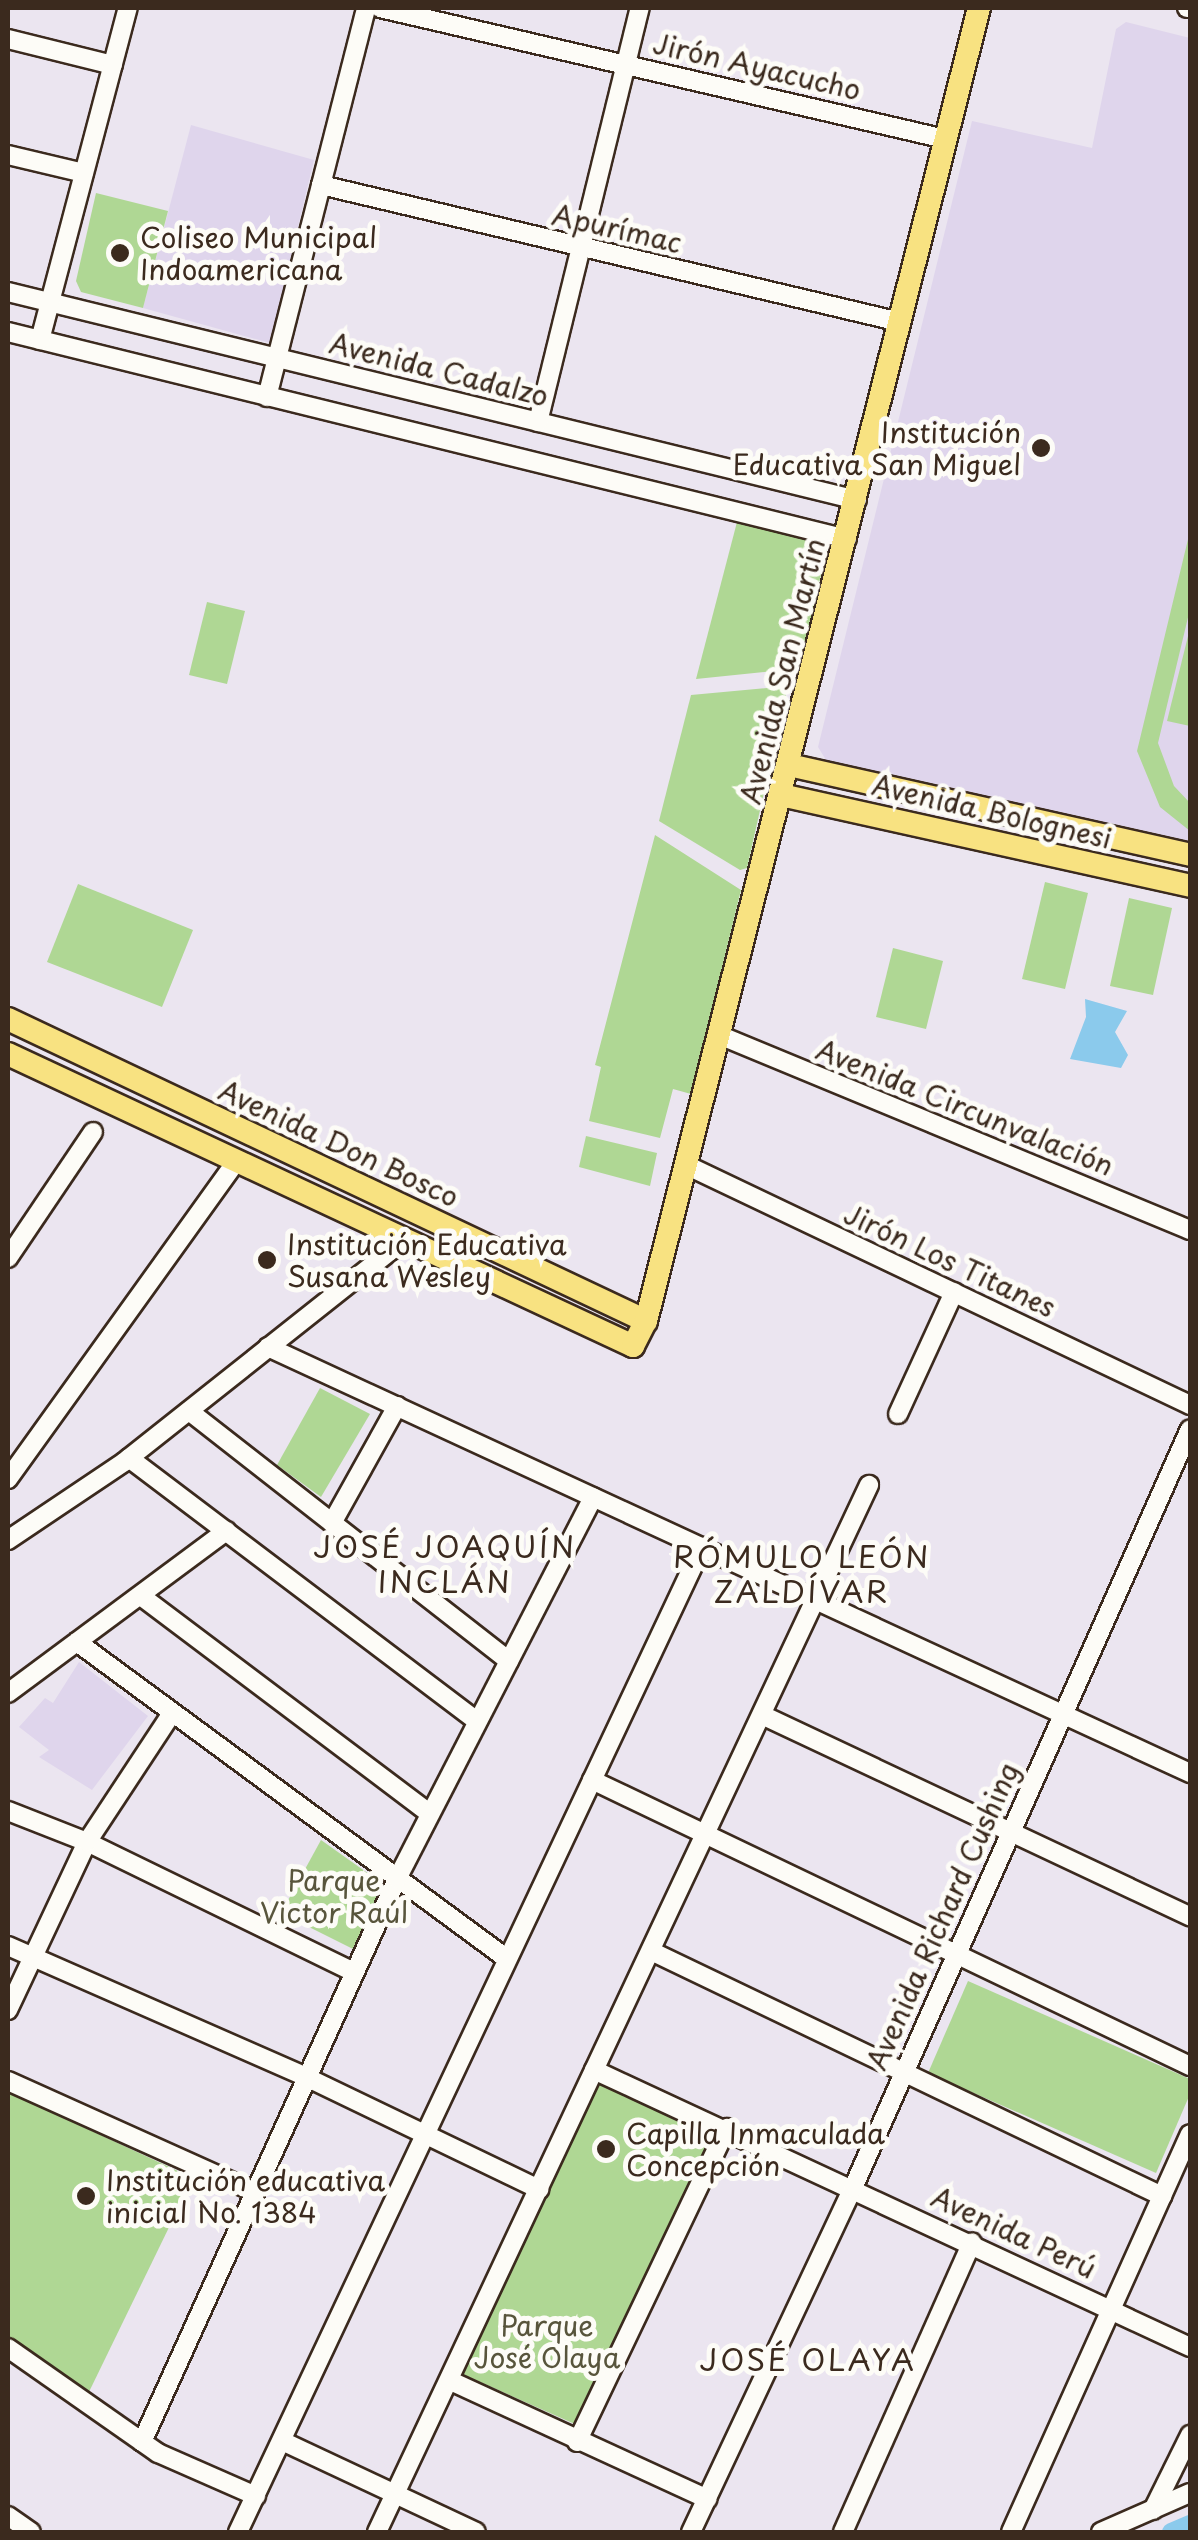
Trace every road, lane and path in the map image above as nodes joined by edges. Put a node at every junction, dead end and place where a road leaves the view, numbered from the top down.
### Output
1 (128, 8) edge
2 (366, 8) edge
3 (380, 8) edge
4 (640, 8) edge
5 (979, 8) edge
6 (8, 39) edge
7 (626, 63) junction
8 (113, 65) junction
9 (946, 139) junction
10 (8, 155) edge
11 (84, 174) junction
12 (321, 186) junction
13 (581, 248) junction
14 (8, 292) edge
15 (50, 302) junction
16 (900, 322) junction
17 (8, 332) edge
18 (40, 340) junction
19 (277, 358) junction
20 (267, 397) junction
21 (538, 422) junction
22 (857, 500) junction
23 (847, 539) junction
24 (789, 765) junction
25 (781, 795) junction
26 (1190, 855) edge
27 (1190, 886) edge
28 (9, 1024) edge
29 (719, 1035) junction
30 (8, 1054) edge
31 (93, 1132) dead end
32 (236, 1162) junction
33 (686, 1165) junction
34 (1190, 1230) edge
35 (404, 1240) junction
36 (8, 1258) edge
37 (954, 1292) junction
38 (646, 1321) junction
39 (268, 1347) junction
40 (1190, 1405) edge
41 (397, 1406) junction
42 (188, 1411) junction
43 (898, 1414) dead end
44 (1190, 1429) edge
45 (130, 1458) junction
46 (8, 1479) edge
47 (870, 1486) dead end
48 (593, 1497) junction
49 (332, 1523) junction
50 (226, 1531) junction
51 (8, 1540) edge
52 (702, 1547) junction
53 (141, 1596) junction
54 (816, 1601) junction
55 (77, 1642) junction
56 (509, 1661) junction
57 (8, 1693) edge
58 (172, 1713) junction
59 (1060, 1713) junction
60 (762, 1715) junction
61 (474, 1720) junction
62 (1190, 1773) edge
63 (592, 1780) junction
64 (8, 1812) edge
65 (428, 1813) junction
66 (1009, 1830) junction
67 (705, 1836) junction
68 (87, 1842) junction
69 (397, 1879) junction
70 (1190, 1916) edge
71 (8, 1946) edge
72 (650, 1952) junction
73 (955, 1954) junction
74 (32, 1958) junction
75 (506, 1958) junction
76 (354, 1972) junction
77 (8, 2010) edge
78 (1190, 2066) edge
79 (594, 2070) junction
80 (904, 2072) junction
81 (306, 2077) junction
82 (8, 2080) edge
83 (727, 2128) junction
84 (424, 2133) junction
85 (1190, 2134) edge
86 (853, 2188) junction
87 (539, 2189) junction
88 (255, 2192) junction
89 (1162, 2196) junction
90 (972, 2242) junction
91 (1111, 2307) junction
92 (1190, 2347) edge
93 (8, 2348) edge
94 (453, 2382) junction
95 (1190, 2435) edge
96 (282, 2441) junction
97 (142, 2442) junction
98 (577, 2442) junction
99 (1190, 2493) edge
100 (397, 2494) junction
101 (256, 2496) junction
102 (706, 2498) junction
103 (1154, 2510) junction
104 (8, 2516) edge
105 (32, 2532) edge
106 (238, 2532) edge
107 (378, 2532) edge
108 (476, 2532) edge
109 (691, 2532) edge
110 (843, 2532) edge
111 (1011, 2532) edge
112 (1101, 2532) edge

1 - 8 street
2 - 12 street
3 - 7 street, Jirón Ayacucho
4 - 7 street
5 - 9 main road, Avenida San Martín
6 - 8 street
7 - 9 street, Jirón Ayacucho
7 - 13 street
8 - 11 street
9 - 16 main road, Avenida San Martín
10 - 11 street
11 - 15 street
12 - 13 street, Apurímac
12 - 19 street
13 - 16 street, Apurímac
13 - 21 street
14 - 15 street, Avenida Cadalzo
15 - 18 street
15 - 19 street, Avenida Cadalzo
16 - 22 main road, Avenida San Martín
17 - 18 street
18 - 20 street
19 - 20 street
19 - 21 street, Avenida Cadalzo
20 - 23 street
21 - 22 street, Avenida Cadalzo
22 - 23 main road, Avenida San Martín
23 - 24 main road, Avenida San Martín
24 - 25 main road, Avenida San Martín
24 - 26 main road, Avenida Bolognesi
25 - 27 main road, Avenida Bolognesi
25 - 29 main road, Avenida San Martín
28 - 38 main road, Avenida Don Bosco
29 - 33 main road, Avenida San Martín
29 - 34 street, Avenida Circunvalación
30 - 32 main road
31 - 36 street
32 - 35 main road
32 - 46 street
33 - 37 street, Jirón Los Titanes
33 - 38 main road, Avenida San Martín
35 - 38 main road, Avenida San Martín
35 - 39 street
37 - 40 street, Jirón Los Titanes
37 - 43 street
39 - 41 street
39 - 42 street
41 - 48 street
41 - 49 street
42 - 45 street
42 - 49 street
44 - 59 street, Avenida Richard Cushing
45 - 50 street
45 - 51 street
47 - 54 street
48 - 52 street
48 - 56 street
49 - 56 street
50 - 53 street
50 - 61 street
52 - 54 street
52 - 63 street
53 - 55 street
53 - 65 street
54 - 59 street
54 - 60 street
55 - 57 street
55 - 58 street
56 - 61 street
58 - 68 street
58 - 69 street
59 - 62 street
59 - 66 street, Avenida Richard Cushing
60 - 66 street
60 - 67 street
61 - 65 street
63 - 67 street
63 - 75 street
64 - 68 street
65 - 69 street
66 - 70 street
66 - 73 street, Avenida Richard Cushing
67 - 72 street
67 - 73 street
68 - 74 street
68 - 76 street
69 - 75 street
69 - 76 street
71 - 74 street
72 - 79 street
72 - 80 street
73 - 78 street
73 - 80 street, Avenida Richard Cushing
74 - 77 street
74 - 81 street
75 - 84 street
76 - 81 street
79 - 83 street, Avenida Perú
79 - 87 street
80 - 86 street, Avenida Richard Cushing
80 - 89 street
81 - 84 street
81 - 88 street
82 - 88 street
83 - 86 street, Avenida Perú
83 - 98 street
84 - 87 street
84 - 96 street
85 - 89 street
86 - 90 street, Avenida Perú
86 - 102 street, Avenida Richard Cushing
87 - 94 street
88 - 97 street
89 - 91 street
90 - 91 street, Avenida Perú
90 - 110 street
91 - 92 street, Avenida Perú
91 - 111 street
93 - 97 street
94 - 98 street
94 - 100 street
95 - 103 street
96 - 100 street
96 - 101 street
97 - 101 street
98 - 102 street
99 - 103 street
100 - 107 street
100 - 108 street
101 - 106 street
102 - 109 street, Avenida Richard Cushing
103 - 112 street
104 - 105 street

